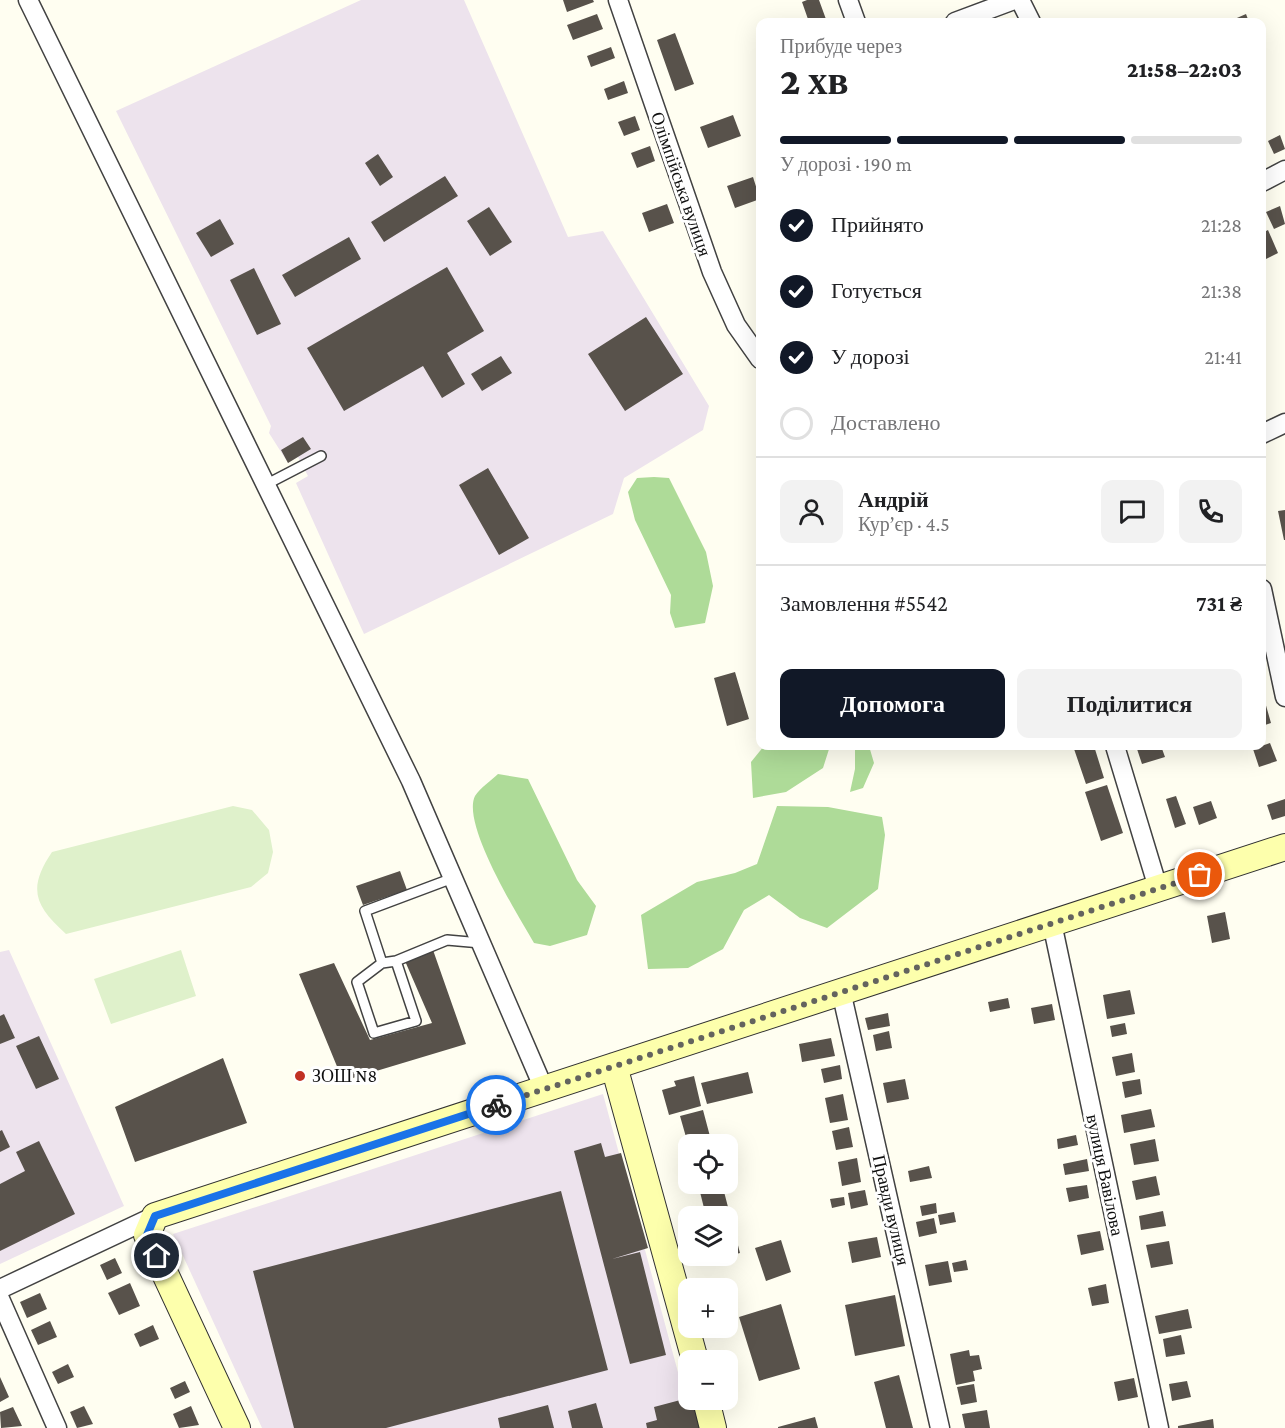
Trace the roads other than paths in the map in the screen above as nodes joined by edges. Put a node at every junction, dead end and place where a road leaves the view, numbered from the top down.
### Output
1 (28, 0) edge
2 (618, 0) edge
3 (848, 0) edge
4 (1014, 0) edge
5 (1020, 0) edge
6 (855, 18) edge
7 (966, 18) edge
8 (1029, 18) edge
9 (1285, 170) edge
10 (1266, 180) edge
11 (756, 353) edge
12 (1285, 423) edge
13 (1266, 432) edge
14 (321, 456) dead end
15 (267, 484) junction
16 (1266, 608) edge
17 (1285, 697) edge
18 (1116, 750) edge
19 (1285, 848) edge
20 (453, 878) junction
21 (1158, 888) junction
22 (1052, 922) junction
23 (481, 943) junction
24 (396, 961) junction
25 (382, 963) junction
26 (841, 991) junction
27 (614, 1066) junction
28 (544, 1089) junction
29 (155, 1216) junction
30 (0, 1289) edge
31 (0, 1299) edge
32 (692, 1350) edge
33 (709, 1410) edge
34 (57, 1428) edge
35 (237, 1428) edge
36 (714, 1428) edge
37 (940, 1428) edge
38 (1159, 1428) edge

1 - 15 street
2 - 11 street, Олімпійська вулиця
3 - 6 street
4 - 7 street
5 - 8 street
9 - 10 street
12 - 13 street
14 - 15 lane
15 - 20 street
16 - 17 street
18 - 21 street
19 - 21 street
20 - 23 street
20 - 25 lane
21 - 22 street
22 - 26 street
22 - 38 street, вулиця Вавілова
23 - 24 lane
23 - 28 street
24 - 25 lane
24 - 25 lane
26 - 27 street
26 - 37 street, Правди вулиця
27 - 28 street
27 - 32 street
28 - 29 street
29 - 30 street
29 - 35 street
31 - 34 street
33 - 36 street

